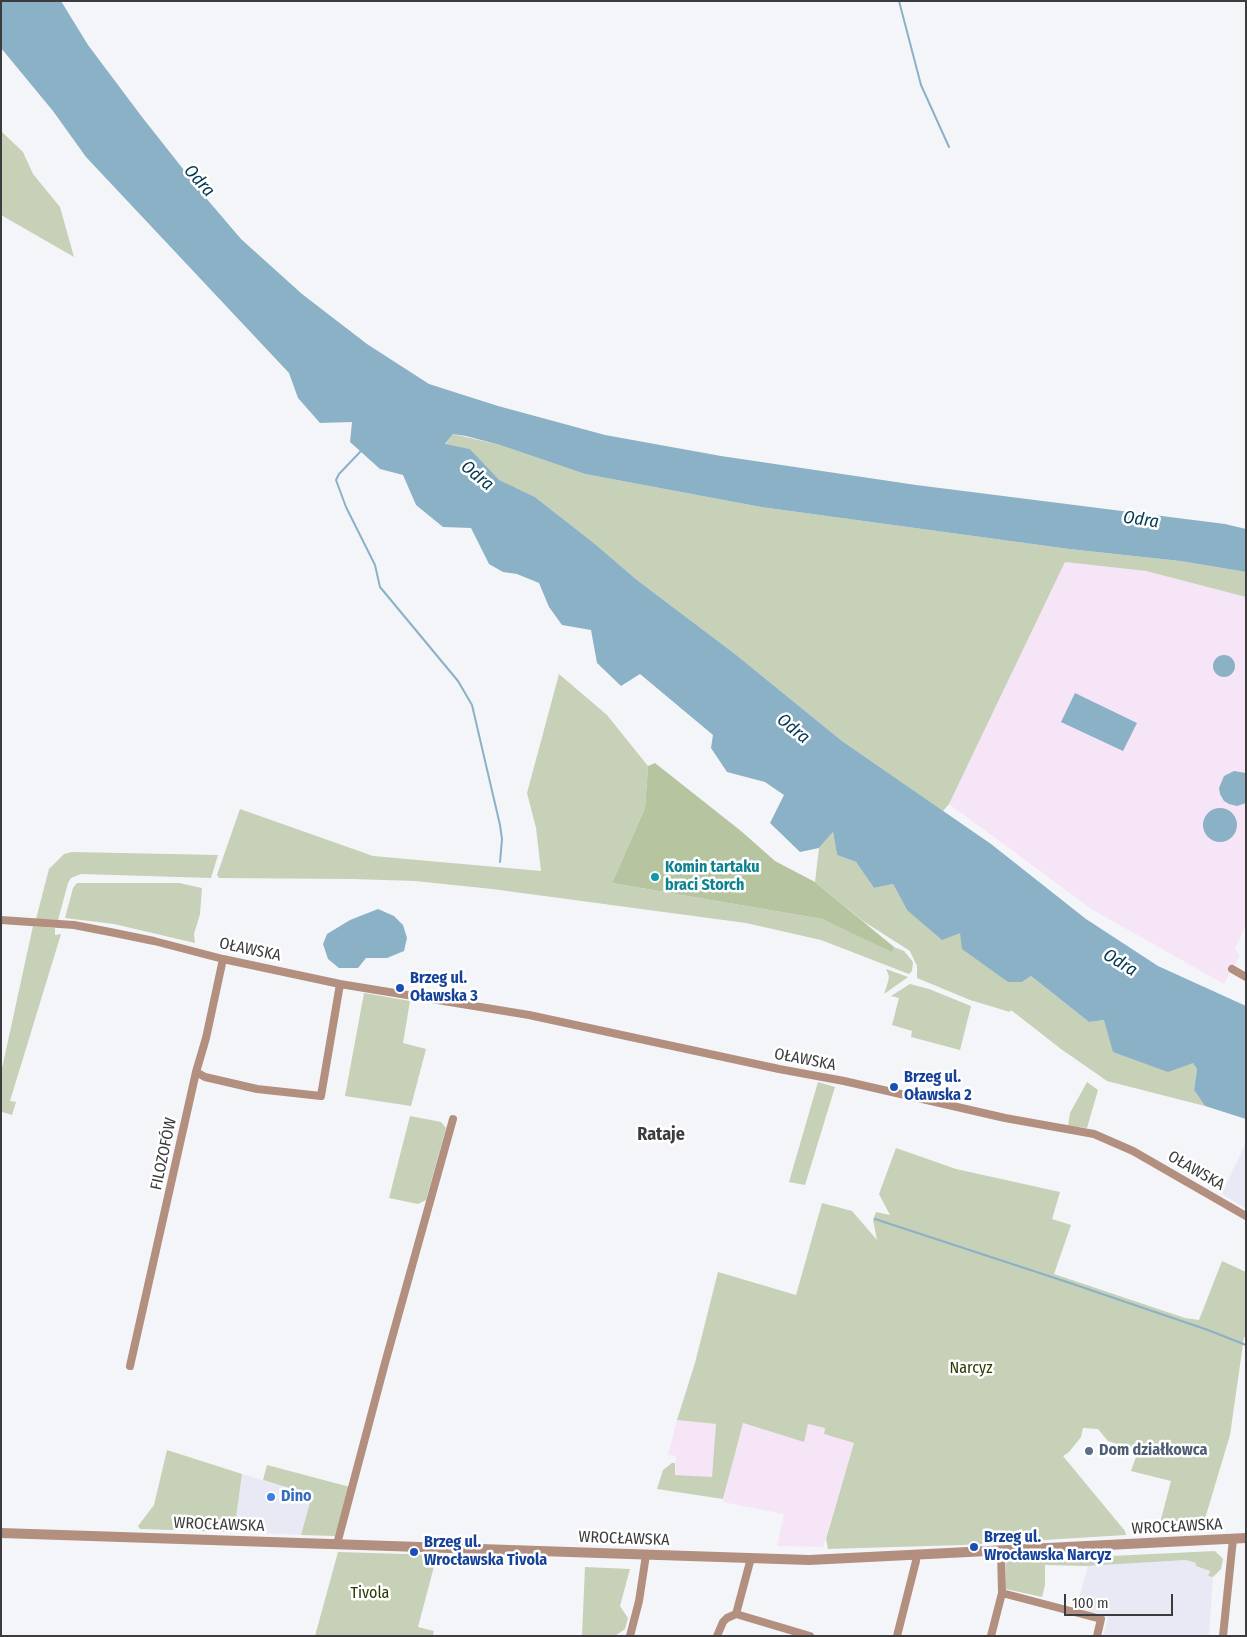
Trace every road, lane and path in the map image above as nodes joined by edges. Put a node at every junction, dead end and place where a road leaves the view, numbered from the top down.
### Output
1 (1, 920) edge
2 (223, 959) junction
3 (1232, 969) dead end
4 (1246, 977) edge
5 (340, 984) junction
6 (196, 1072) junction
7 (453, 1119) dead end
8 (1246, 1216) edge
9 (130, 1366) dead end
10 (1, 1533) edge
11 (1246, 1538) edge
12 (1233, 1539) junction
13 (338, 1544) junction
14 (1001, 1551) junction
15 (646, 1555) junction
16 (916, 1555) junction
17 (751, 1558) junction
18 (1002, 1593) junction
19 (736, 1614) junction
20 (630, 1636) edge
21 (717, 1636) edge
22 (810, 1636) edge
23 (897, 1636) edge
24 (991, 1636) edge
25 (1096, 1636) edge
26 (1222, 1636) edge

1 - 2 street, OŁAWSKA
2 - 5 street, OŁAWSKA
2 - 6 street, FILOZOFÓW
3 - 4 street
5 - 6 street
5 - 8 street, OŁAWSKA
6 - 9 street, FILOZOFÓW
7 - 13 street
10 - 13 street, WROCŁAWSKA
11 - 12 street, WROCŁAWSKA
12 - 14 street, WROCŁAWSKA
12 - 26 street
13 - 15 street, WROCŁAWSKA
14 - 16 street, WROCŁAWSKA
14 - 18 street
15 - 17 street, WROCŁAWSKA
15 - 20 street
16 - 17 street, WROCŁAWSKA
16 - 23 street
17 - 19 street
18 - 24 street
18 - 25 street
19 - 21 street
19 - 22 street

